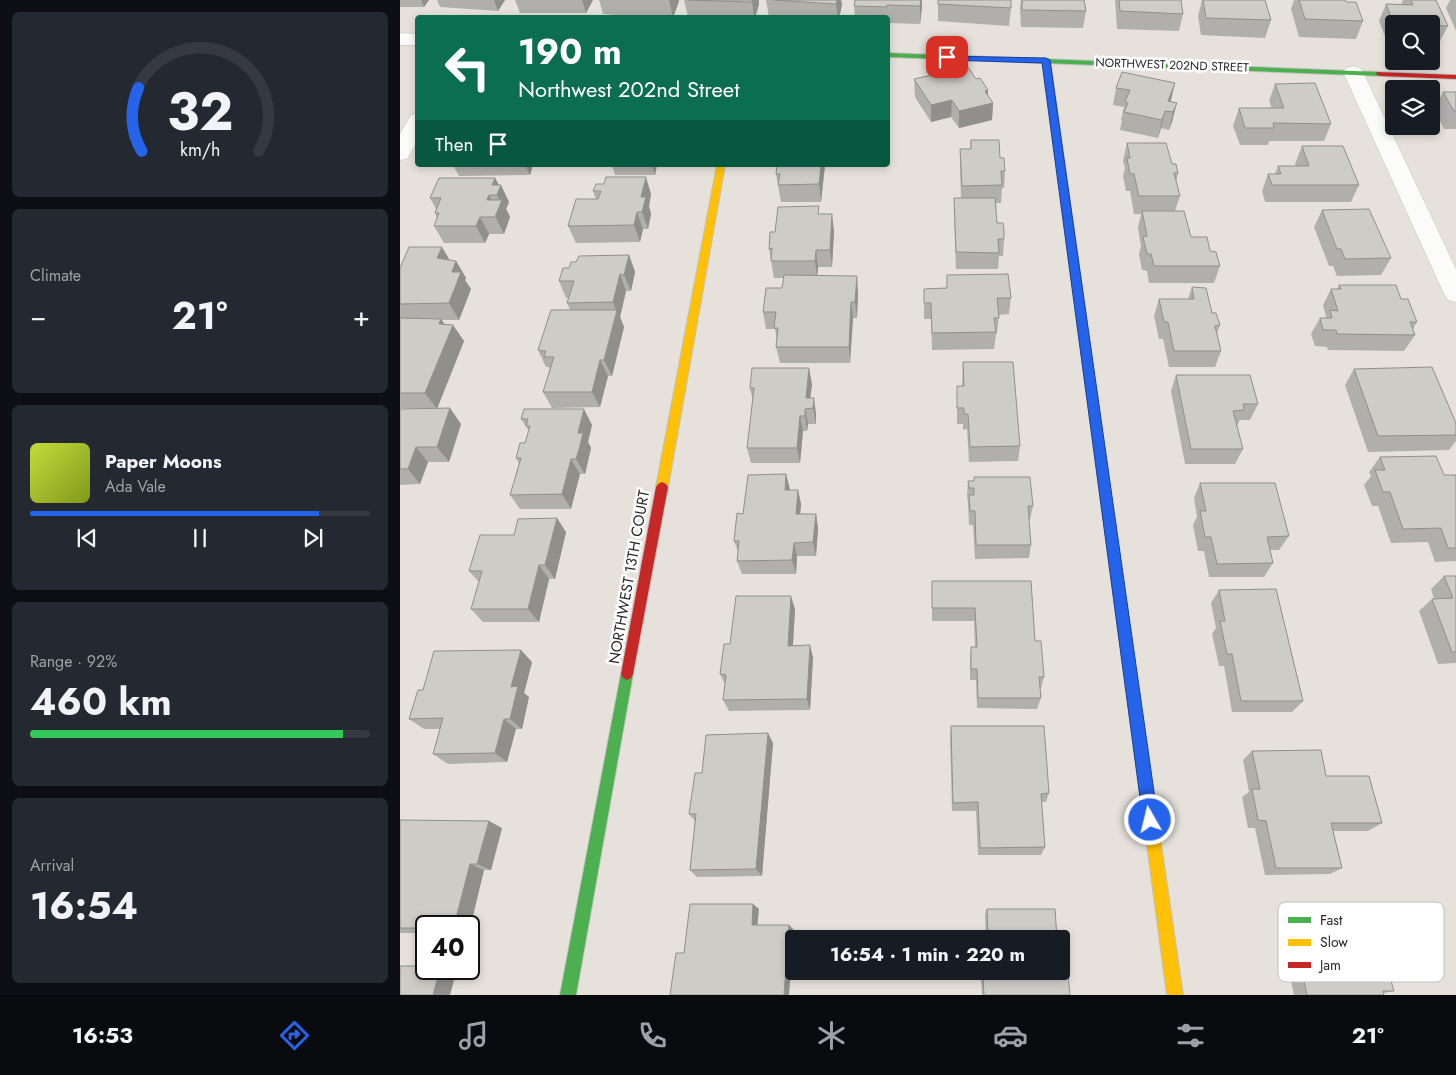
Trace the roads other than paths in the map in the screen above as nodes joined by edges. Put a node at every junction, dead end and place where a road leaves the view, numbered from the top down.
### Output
1 (400, 39) edge
2 (415, 40) edge
3 (890, 55) edge
4 (1046, 60) junction
5 (1353, 72) junction
6 (1456, 77) edge
7 (415, 125) edge
8 (400, 154) edge
9 (721, 167) edge
10 (1456, 294) edge
11 (568, 995) edge
12 (1175, 995) edge

1 - 2 street
3 - 4 street, NORTHWEST 202ND STREET
4 - 5 street, NORTHWEST 202ND STREET
4 - 12 street
5 - 6 street, NORTHWEST 202ND STREET
5 - 10 street
7 - 8 street
9 - 11 street, NORTHWEST 13TH COURT

